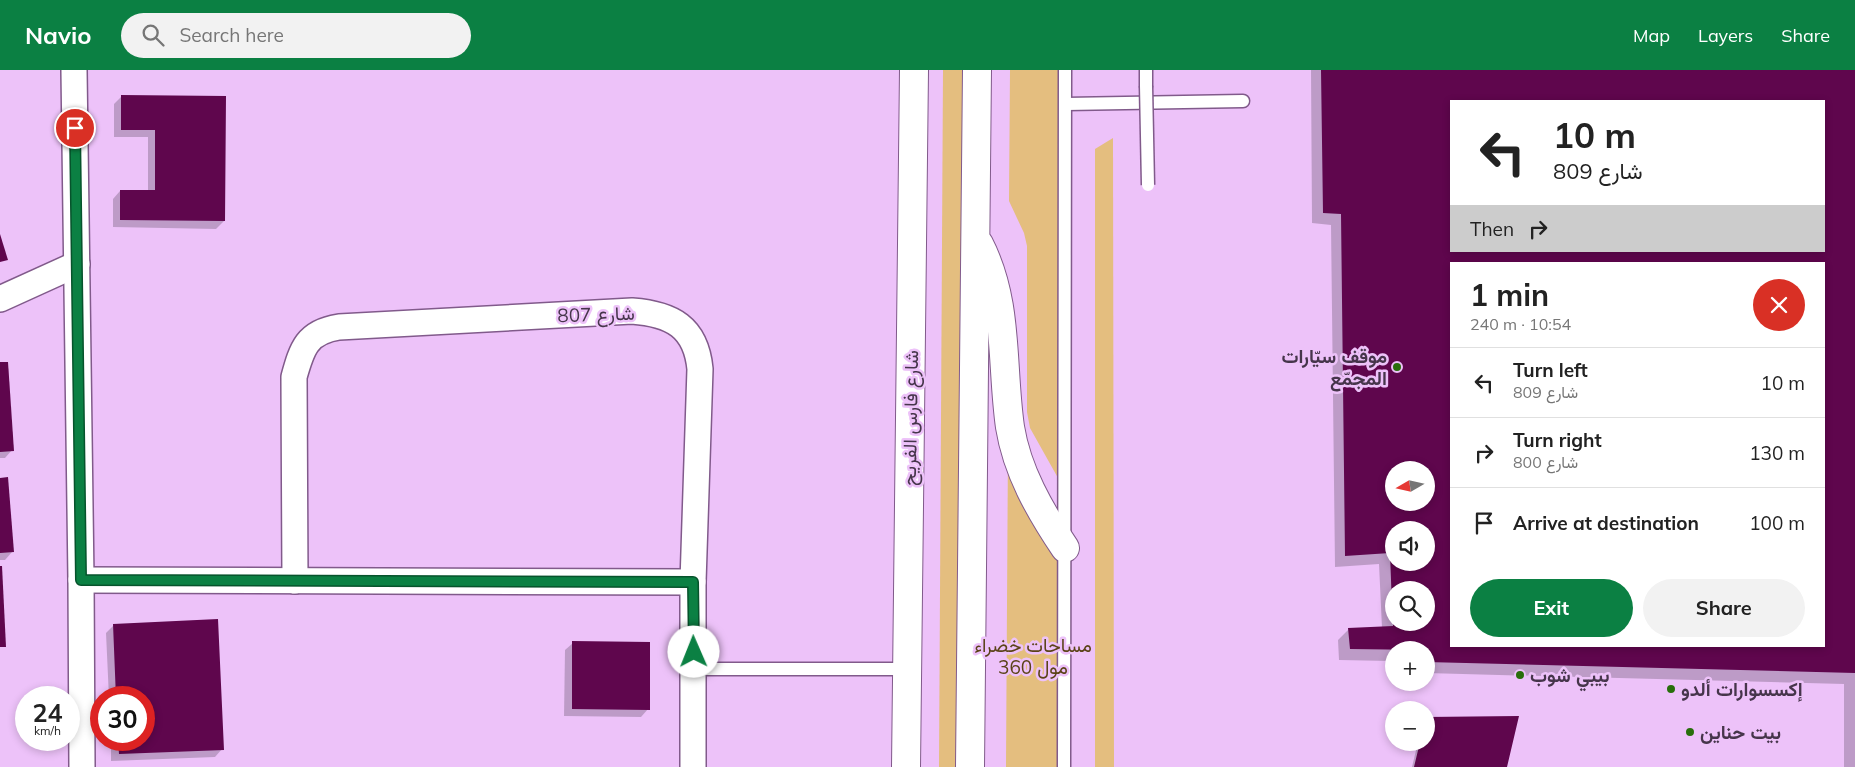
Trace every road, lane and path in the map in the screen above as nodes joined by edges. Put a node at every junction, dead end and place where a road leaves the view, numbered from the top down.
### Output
1 (74, 70) edge
2 (914, 70) edge
3 (977, 70) edge
4 (1066, 70) edge
5 (1146, 70) edge
6 (1243, 101) dead end
7 (1066, 104) junction
8 (1148, 185) dead end
9 (975, 236) junction
10 (77, 264) junction
11 (0, 299) edge
12 (1065, 548) junction
13 (81, 580) junction
14 (295, 581) junction
15 (693, 582) junction
16 (694, 669) junction
17 (907, 669) junction
18 (908, 763) edge
19 (969, 766) edge
20 (82, 767) edge
21 (693, 767) edge
22 (1064, 767) edge

1 - 10 street
2 - 17 street, شارع فارس الفريح
3 - 9 street
4 - 7 lane
5 - 8 lane, bridge
6 - 7 lane
7 - 12 lane
9 - 12 street
9 - 19 street
10 - 11 street
10 - 13 street
12 - 22 lane
13 - 14 street
13 - 20 street
14 - 15 street
14 - 15 street, شارع 807
15 - 16 street, شارع 807
16 - 17 lane
16 - 21 street, شارع 807
17 - 18 street, شارع فارس الفريح

